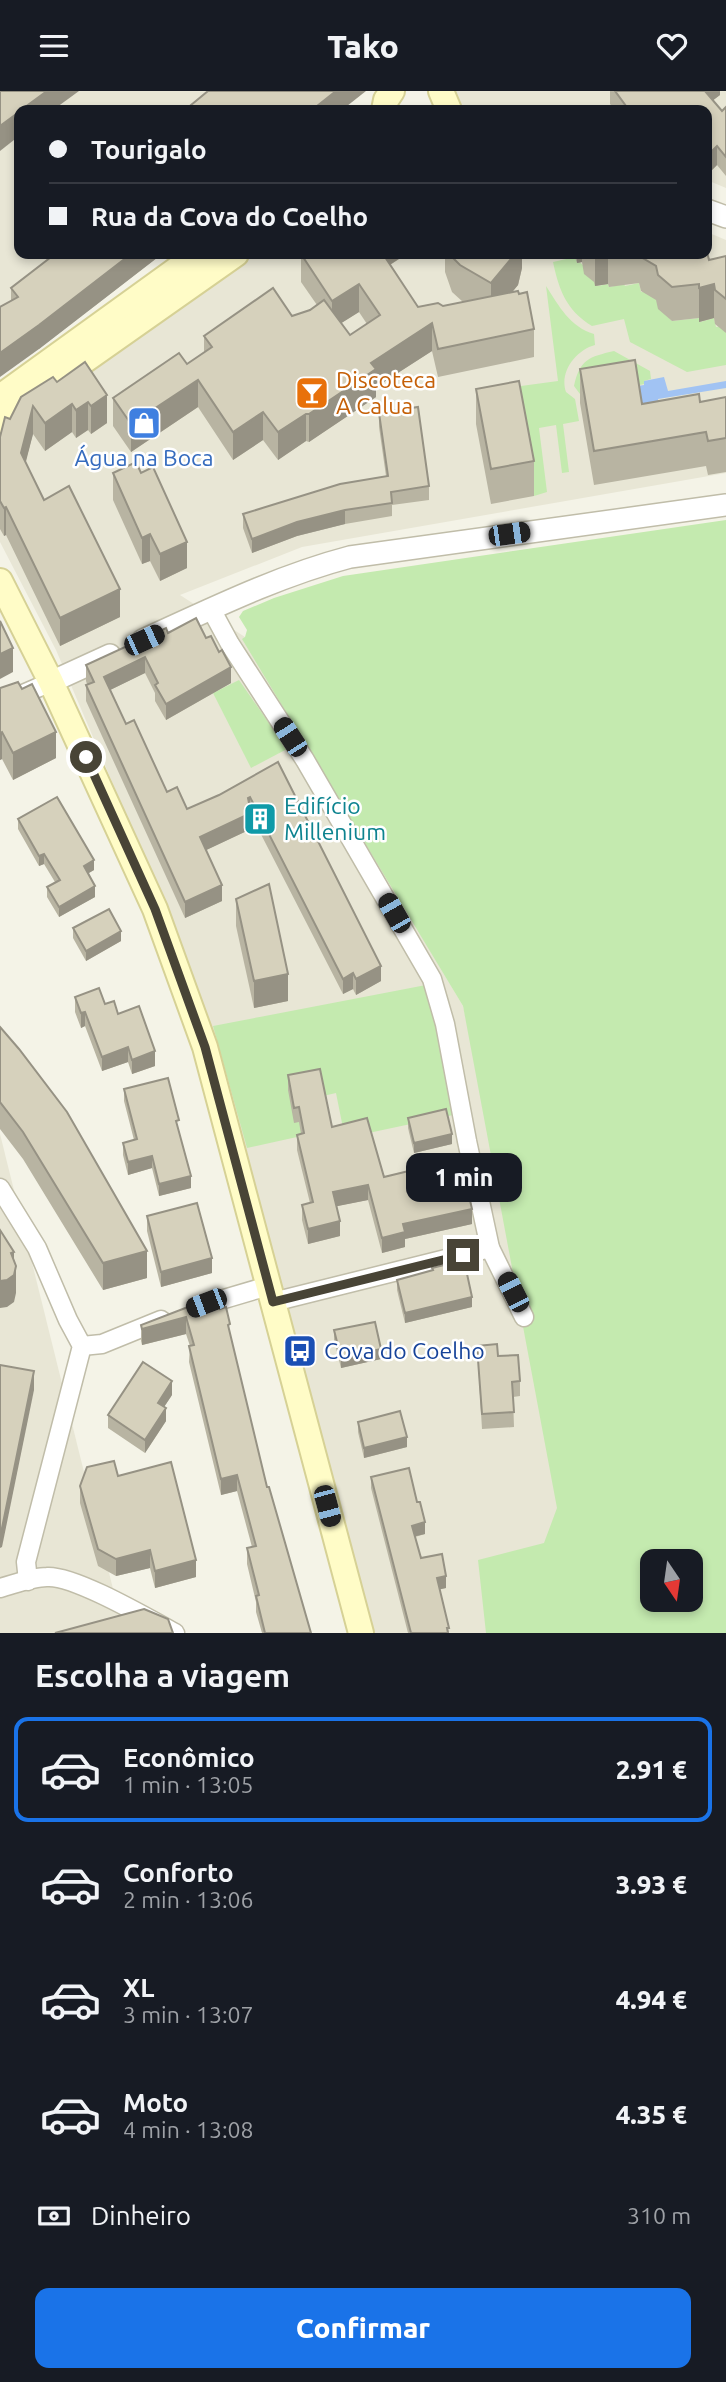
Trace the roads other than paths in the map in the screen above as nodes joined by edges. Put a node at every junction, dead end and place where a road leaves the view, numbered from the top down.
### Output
1 (191, 259) edge
2 (229, 259) edge
3 (0, 397) edge
4 (0, 420) edge
5 (726, 505) edge
6 (0, 581) edge
7 (211, 609) junction
8 (51, 682) junction
9 (0, 705) edge
10 (0, 1188) edge
11 (490, 1248) junction
12 (271, 1294) junction
13 (524, 1317) dead end
14 (82, 1346) junction
15 (28, 1581) junction
16 (0, 1588) edge
17 (175, 1633) edge
18 (362, 1633) edge

1 - 3 main road
2 - 4 main road
5 - 7 street
6 - 8 main road
7 - 8 street
7 - 11 street
8 - 9 street
8 - 12 main road
10 - 14 street
11 - 12 street
11 - 13 street
12 - 14 street
12 - 18 main road
14 - 15 street
15 - 16 street
15 - 17 street

